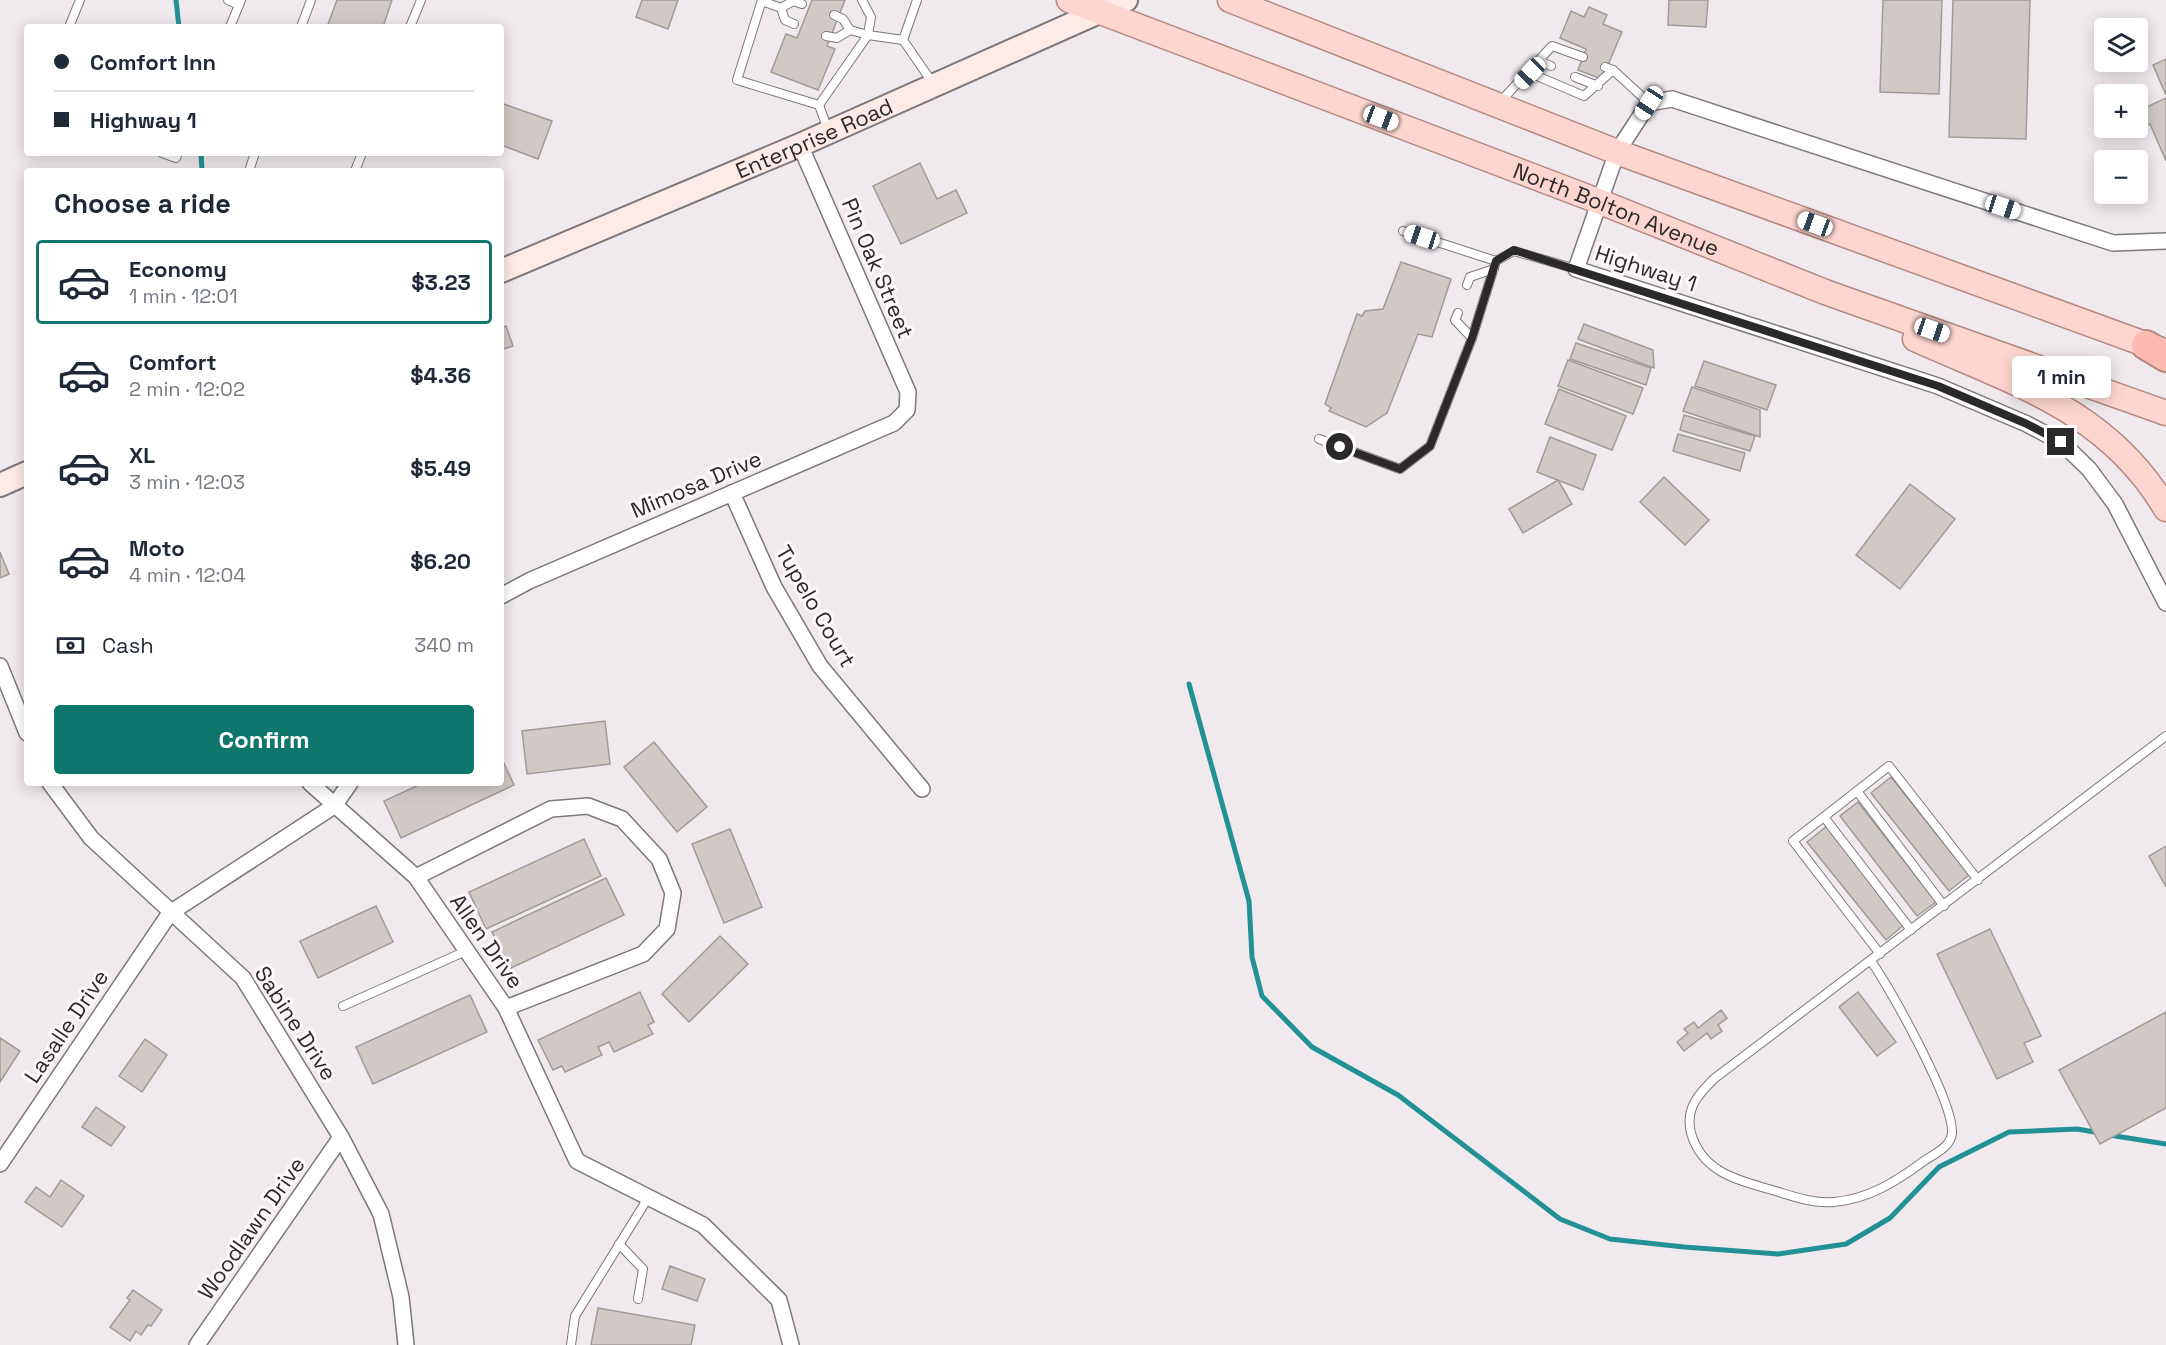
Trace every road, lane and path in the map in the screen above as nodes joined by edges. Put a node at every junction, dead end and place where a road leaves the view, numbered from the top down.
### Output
1 (80, 0) edge
2 (228, 0) edge
3 (311, 0) edge
4 (421, 0) edge
5 (861, 0) edge
6 (917, 0) edge
7 (1069, 0) edge
8 (1126, 0) edge
9 (1230, 0) edge
10 (762, 1) edge
11 (240, 3) edge
12 (802, 4) dead end
13 (781, 8) junction
14 (1099, 11) junction
15 (834, 15) dead end
16 (70, 24) edge
17 (231, 24) edge
18 (303, 24) edge
19 (411, 24) edge
20 (794, 24) dead end
21 (850, 30) junction
22 (868, 35) junction
23 (826, 36) dead end
24 (903, 40) junction
25 (1583, 57) dead end
26 (1539, 61) junction
27 (1551, 66) dead end
28 (1530, 73) junction
29 (1575, 77) dead end
30 (934, 85) junction
31 (1598, 86) junction
32 (1649, 103) junction
33 (819, 105) junction
34 (1497, 105) junction
35 (828, 132) junction
36 (800, 145) junction
37 (1617, 152) junction
38 (1598, 201) junction
39 (1403, 231) dead end
40 (2166, 241) edge
41 (1495, 265) junction
42 (1576, 269) junction
43 (504, 270) edge
44 (1467, 285) dead end
45 (1825, 292) junction
46 (1458, 313) dead end
47 (1472, 338) junction
48 (2159, 351) edge
49 (907, 410) joint
50 (2166, 413) edge
51 (1319, 439) dead end
52 (24, 474) edge
53 (0, 485) edge
54 (732, 493) junction
55 (2166, 509) edge
56 (504, 594) edge
57 (2166, 603) edge
58 (0, 666) edge
59 (24, 726) edge
60 (2166, 736) edge
61 (52, 786) edge
62 (313, 786) edge
63 (348, 786) edge
64 (922, 789) dead end
65 (1857, 791) junction
66 (334, 806) junction
67 (1824, 817) junction
68 (416, 877) junction
69 (1978, 880) junction
70 (1944, 906) junction
71 (170, 913) junction
72 (1911, 930) junction
73 (466, 951) junction
74 (1880, 954) junction
75 (1872, 960) junction
76 (343, 1006) dead end
77 (506, 1008) junction
78 (341, 1137) junction
79 (0, 1164) edge
80 (648, 1198) junction
81 (619, 1244) junction
82 (638, 1299) dead end
83 (197, 1345) edge
84 (406, 1345) edge
85 (571, 1345) edge
86 (791, 1345) edge

1 - 16 lane
2 - 11 lane
3 - 18 lane
4 - 19 lane
5 - 22 lane
6 - 24 lane
7 - 14 main road, North Bolton Avenue
8 - 14 street, Enterprise Road
9 - 34 main road
10 - 13 lane
10 - 33 lane
11 - 17 lane
12 - 13 lane
13 - 20 lane
14 - 30 street, Enterprise Road
14 - 38 main road, North Bolton Avenue
15 - 21 lane
21 - 22 lane
21 - 23 lane
22 - 24 lane
22 - 33 lane
24 - 30 lane
25 - 26 lane
26 - 27 lane
26 - 28 lane
28 - 31 lane
28 - 34 lane
29 - 31 lane
30 - 35 street, Enterprise Road
31 - 32 lane
32 - 37 street, Highway 1
32 - 40 street
33 - 35 lane
34 - 37 main road
35 - 36 street, Enterprise Road
36 - 43 street, Enterprise Road
36 - 49 street, Pin Oak Street
37 - 38 street, Highway 1
37 - 48 main road
38 - 42 street, Highway 1
38 - 45 main road, North Bolton Avenue
39 - 41 lane
41 - 42 lane
41 - 44 lane
41 - 47 lane
42 - 57 street, Highway 1
45 - 50 main road, North Bolton Avenue
45 - 55 main road
46 - 47 lane
47 - 51 lane
49 - 54 street, Mimosa Drive
52 - 53 street
54 - 56 street, Mimosa Drive
54 - 64 street, Tupelo Court
58 - 59 street
60 - 69 lane
61 - 71 street, Sabine Drive
62 - 66 street, Allen Drive
63 - 66 street
65 - 67 lane
65 - 69 lane
65 - 70 lane
66 - 68 street, Allen Drive
66 - 71 street
67 - 72 lane
67 - 74 lane
68 - 73 street, Allen Drive
68 - 77 street
69 - 70 lane
70 - 72 lane
71 - 78 street, Sabine Drive
71 - 79 street, Lasalle Drive
72 - 74 lane
73 - 76 lane
73 - 77 street, Allen Drive
74 - 75 lane
75 - 75 lane
77 - 80 street, Allen Drive
78 - 83 street, Woodlawn Drive
78 - 84 street, Sabine Drive
80 - 81 lane
80 - 86 street
81 - 82 lane
81 - 85 lane

